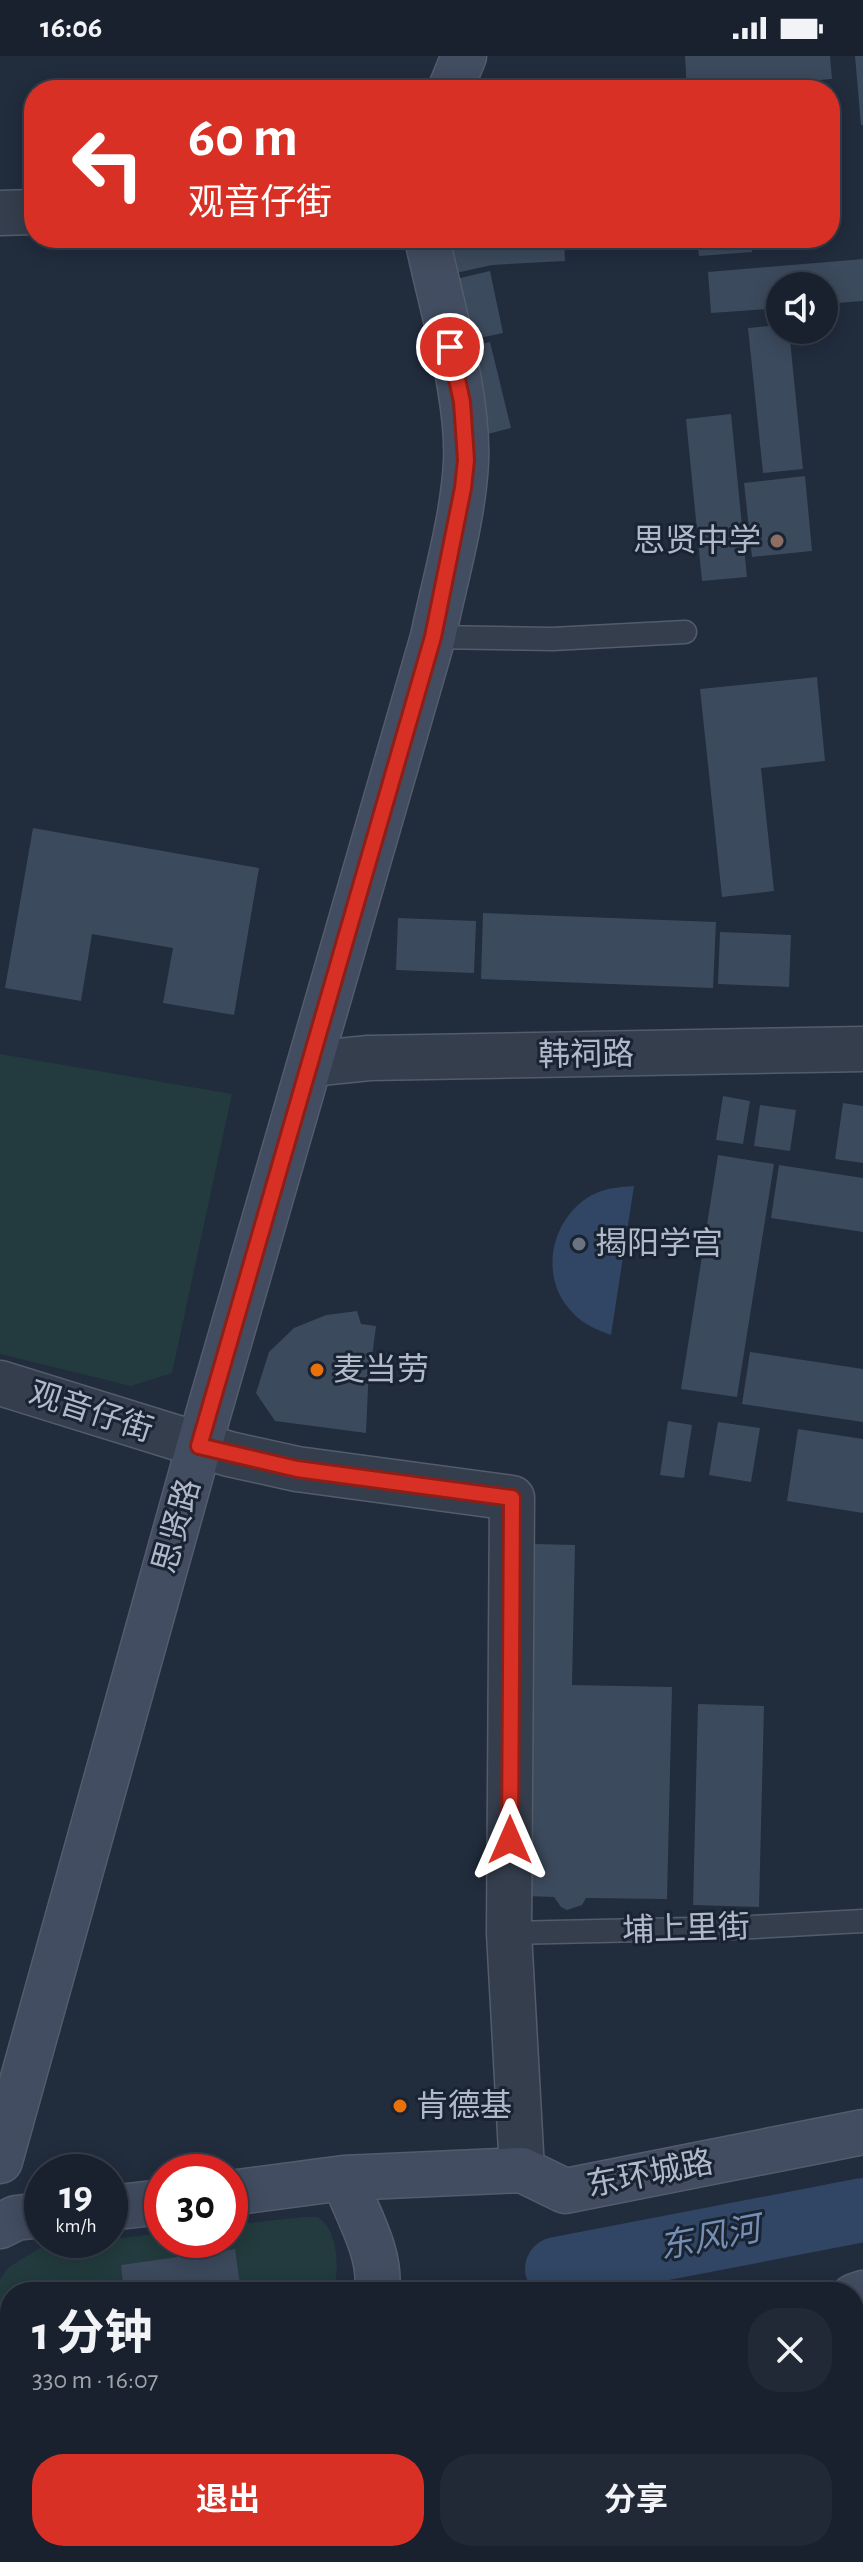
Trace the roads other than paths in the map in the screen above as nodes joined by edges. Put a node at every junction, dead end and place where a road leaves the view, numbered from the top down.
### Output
1 (464, 56) edge
2 (454, 80) edge
3 (24, 212) edge
4 (0, 213) edge
5 (429, 248) edge
6 (685, 632) dead end
7 (433, 637) junction
8 (863, 1049) edge
9 (310, 1064) junction
10 (0, 1383) edge
11 (199, 1446) junction
12 (863, 1921) edge
13 (509, 1933) junction
14 (863, 2132) edge
15 (0, 2161) edge
16 (522, 2170) junction
17 (344, 2178) junction
18 (248, 2191) edge
19 (24, 2217) edge
20 (0, 2226) edge
21 (378, 2282) edge

1 - 2 street
3 - 4 street
5 - 7 street, 思贤路
6 - 7 lane
7 - 9 street, 思贤路
8 - 9 street, 韩祠路
9 - 11 street, 思贤路
10 - 11 street, 观音仔街
11 - 13 street, 观音仔街
11 - 15 street, 思贤路
12 - 13 lane, 埔上里街
13 - 16 street
14 - 16 street, 东环城路
16 - 17 street, 东环城路
17 - 18 street, 东环城路
17 - 21 street
19 - 20 street

